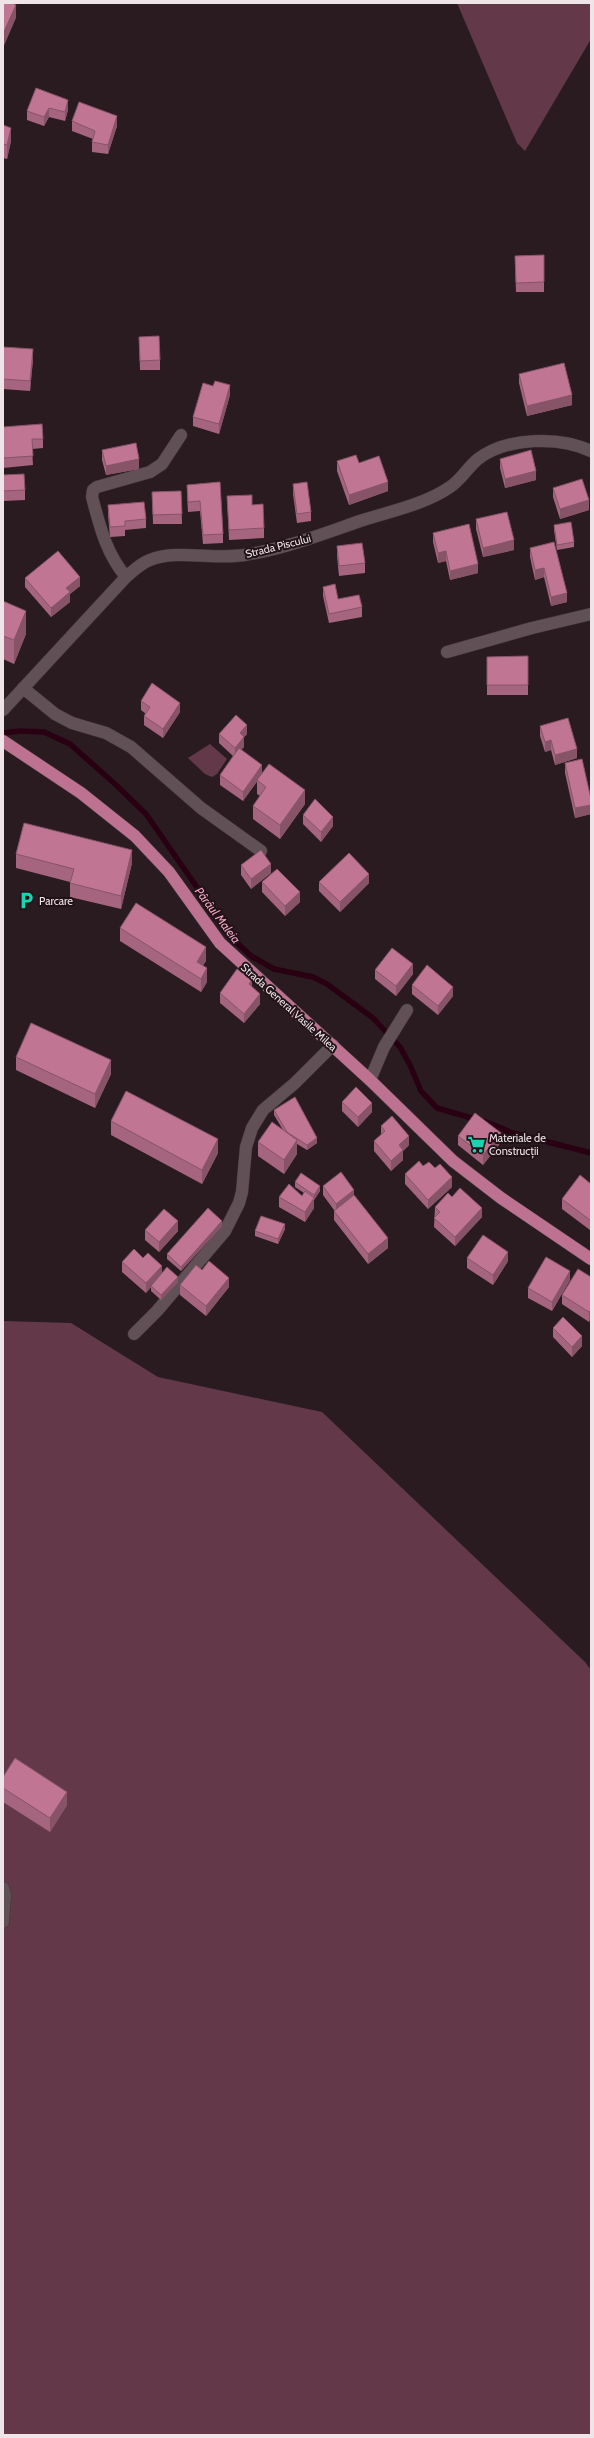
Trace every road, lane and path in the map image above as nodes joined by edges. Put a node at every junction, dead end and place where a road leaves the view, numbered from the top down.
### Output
1 (181, 435) dead end
2 (591, 451) edge
3 (126, 577) junction
4 (591, 614) edge
5 (447, 652) dead end
6 (23, 688) junction
7 (3, 710) edge
8 (3, 741) edge
9 (261, 851) edge
10 (407, 1010) dead end
11 (333, 1045) junction
12 (370, 1080) junction
13 (591, 1259) edge
14 (134, 1334) dead end
15 (3, 1888) edge
16 (3, 1922) edge

1 - 3 street
2 - 3 street, Strada Piscului
3 - 6 street, Strada Piscului
4 - 5 street
6 - 7 street, Strada Piscului
6 - 9 street
8 - 11 main road, Strada General Vasile Milea
10 - 12 street
11 - 12 main road, Strada General Vasile Milea
11 - 14 street
12 - 13 main road, Strada General Vasile Milea
15 - 16 street

